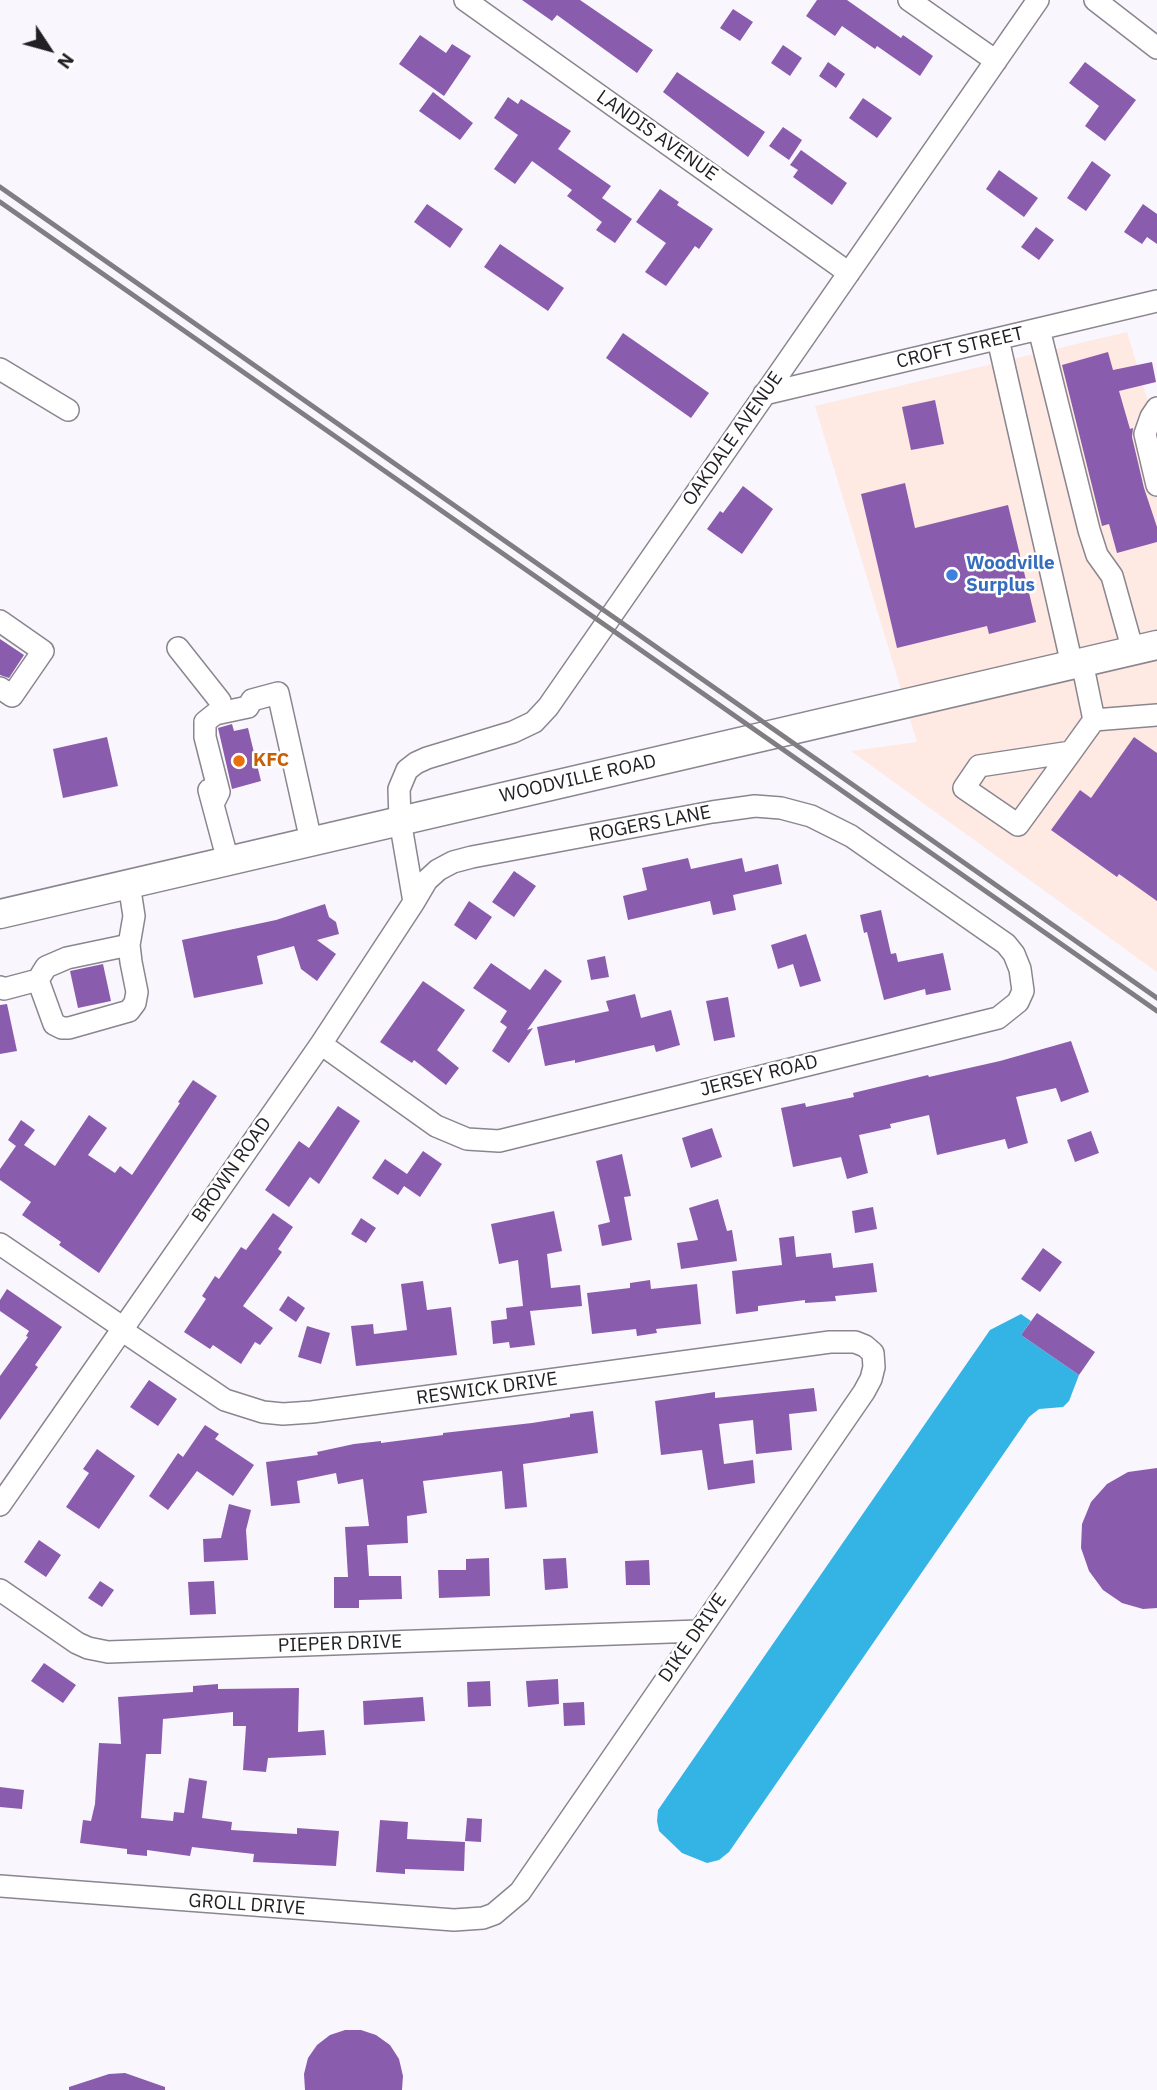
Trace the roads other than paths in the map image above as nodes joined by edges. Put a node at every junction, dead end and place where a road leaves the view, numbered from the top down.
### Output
1 (466, 0) edge
2 (909, 0) edge
3 (1038, 0) edge
4 (1095, 0) edge
5 (1157, 48) edge
6 (996, 61) junction
7 (849, 273) junction
8 (1157, 301) edge
9 (1039, 329) junction
10 (998, 339) junction
11 (0, 369) edge
12 (764, 394) junction
13 (1157, 408) edge
14 (68, 410) dead end
15 (1157, 485) edge
16 (0, 621) edge
17 (178, 648) dead end
18 (1145, 648) edge
19 (1077, 664) junction
20 (0, 688) edge
21 (252, 700) junction
22 (220, 701) junction
23 (1157, 715) edge
24 (1094, 720) junction
25 (1071, 751) junction
26 (213, 804) junction
27 (400, 820) junction
28 (311, 841) junction
29 (228, 861) junction
30 (892, 864) joint
31 (130, 884) junction
32 (414, 902) junction
33 (0, 914) edge
34 (129, 945) junction
35 (38, 980) junction
36 (0, 987) edge
37 (321, 1044) junction
38 (0, 1244) edge
39 (121, 1328) junction
40 (873, 1353) joint
41 (0, 1505) edge
42 (0, 1590) edge
43 (698, 1631) junction
44 (0, 1886) edge
45 (494, 1914) joint

1 - 7 street, LANDIS AVENUE
2 - 6 street
3 - 6 street, OAKDALE AVENUE
4 - 5 street
6 - 7 street, OAKDALE AVENUE
7 - 12 street, OAKDALE AVENUE
8 - 9 street, CROFT STREET
9 - 10 street, CROFT STREET
9 - 18 street
10 - 12 street, CROFT STREET
10 - 19 street
11 - 14 street
12 - 27 street, OAKDALE AVENUE
13 - 15 street
16 - 20 street
17 - 22 street
18 - 19 main road, WOODVILLE ROAD
19 - 24 street
19 - 27 main road, WOODVILLE ROAD
21 - 22 street
21 - 26 street
21 - 28 street
22 - 26 street
23 - 24 street
24 - 25 street
25 - 25 street
26 - 29 street
27 - 28 main road, WOODVILLE ROAD
27 - 32 street
28 - 29 main road, WOODVILLE ROAD
29 - 31 main road, WOODVILLE ROAD
30 - 32 street, ROGERS LANE
30 - 37 street, JERSEY ROAD
31 - 33 main road, WOODVILLE ROAD
31 - 34 street
32 - 37 street, BROWN ROAD
34 - 35 street
34 - 35 street
35 - 36 street
37 - 39 street, BROWN ROAD
38 - 39 street, RESWICK DRIVE
39 - 40 street, RESWICK DRIVE
39 - 41 street, BROWN ROAD
40 - 43 street, DIKE DRIVE
42 - 43 street, PIEPER DRIVE
43 - 45 street, DIKE DRIVE
44 - 45 street, GROLL DRIVE

